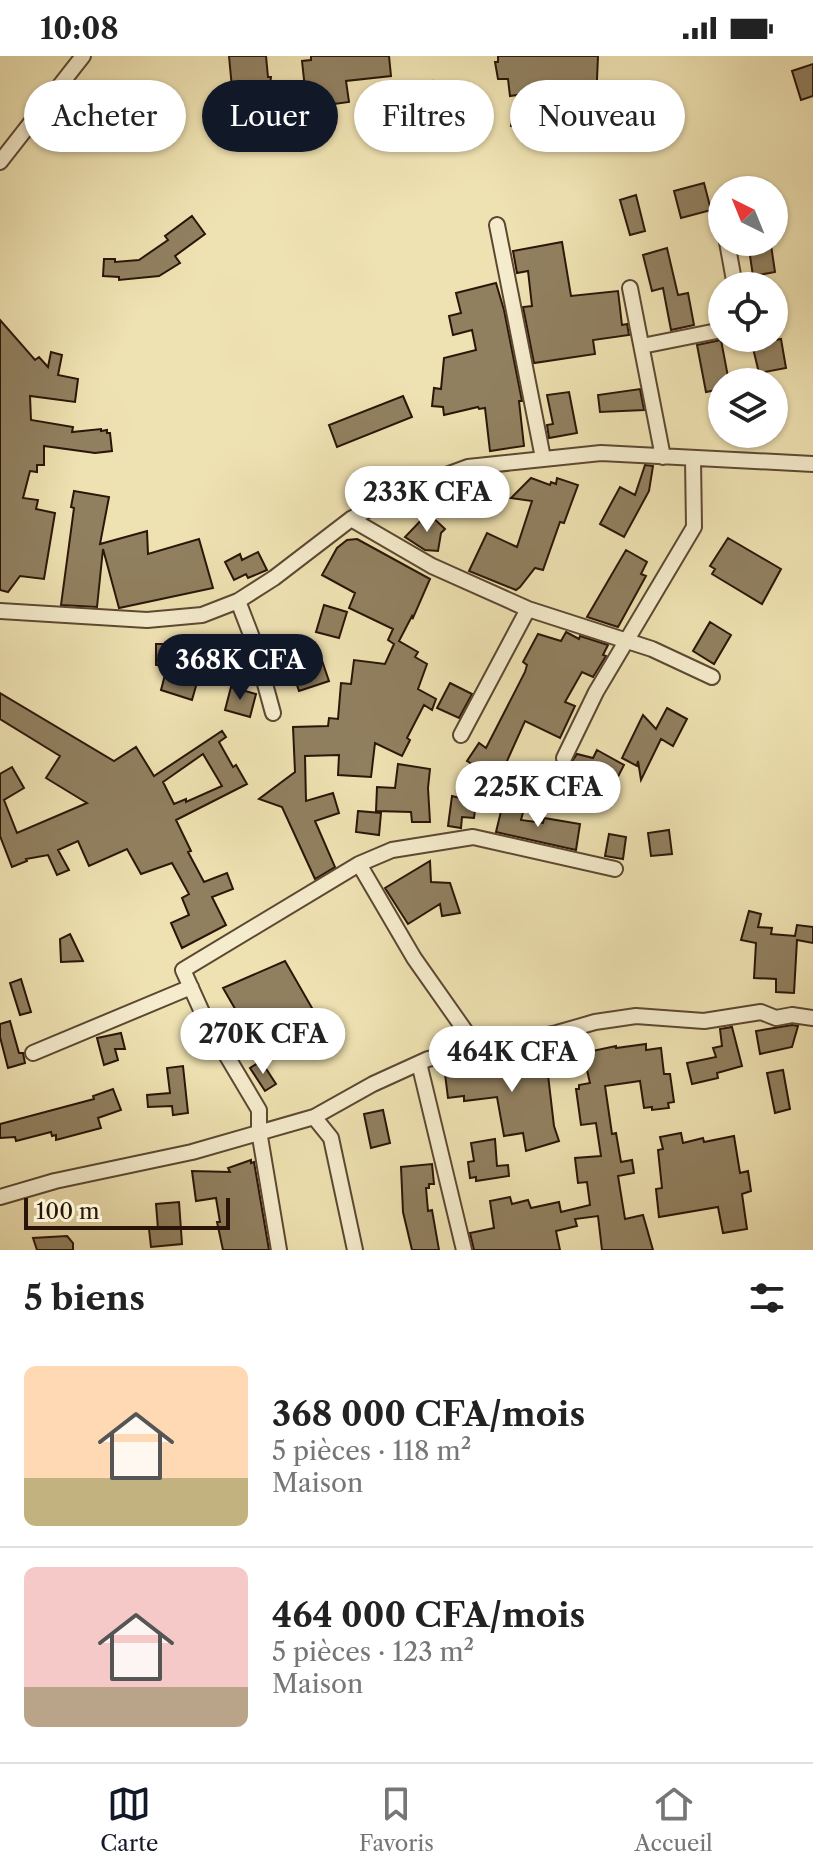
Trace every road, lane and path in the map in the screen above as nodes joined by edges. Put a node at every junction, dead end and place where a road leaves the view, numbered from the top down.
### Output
1 (83, 56) edge
2 (0, 162) edge
3 (497, 225) dead end
4 (630, 288) dead end
5 (708, 333) edge
6 (642, 346) junction
7 (663, 457) junction
8 (543, 458) junction
9 (693, 459) junction
10 (813, 464) edge
11 (351, 519) junction
12 (238, 601) junction
13 (528, 609) junction
14 (0, 611) edge
15 (627, 641) junction
16 (712, 677) dead end
17 (273, 713) dead end
18 (461, 735) dead end
19 (564, 758) dead end
20 (359, 864) junction
21 (615, 869) dead end
22 (191, 987) junction
23 (813, 1018) edge
24 (478, 1049) junction
25 (33, 1053) dead end
26 (419, 1063) junction
27 (314, 1117) junction
28 (259, 1131) junction
29 (0, 1197) edge
30 (279, 1250) edge
31 (355, 1250) edge
32 (464, 1250) edge

1 - 2 street
3 - 8 street
4 - 6 street
5 - 6 street
6 - 7 street
7 - 8 street
7 - 9 street
8 - 11 street
9 - 10 street
9 - 15 street
11 - 12 street
11 - 13 street
12 - 14 street
12 - 17 street
13 - 15 street
13 - 18 street
15 - 16 street
15 - 19 street
20 - 21 street
20 - 22 street
20 - 24 street
22 - 25 street
22 - 28 street
23 - 24 street
24 - 26 street
26 - 27 street
26 - 32 street
27 - 28 street
27 - 31 street
28 - 29 street
28 - 30 street

